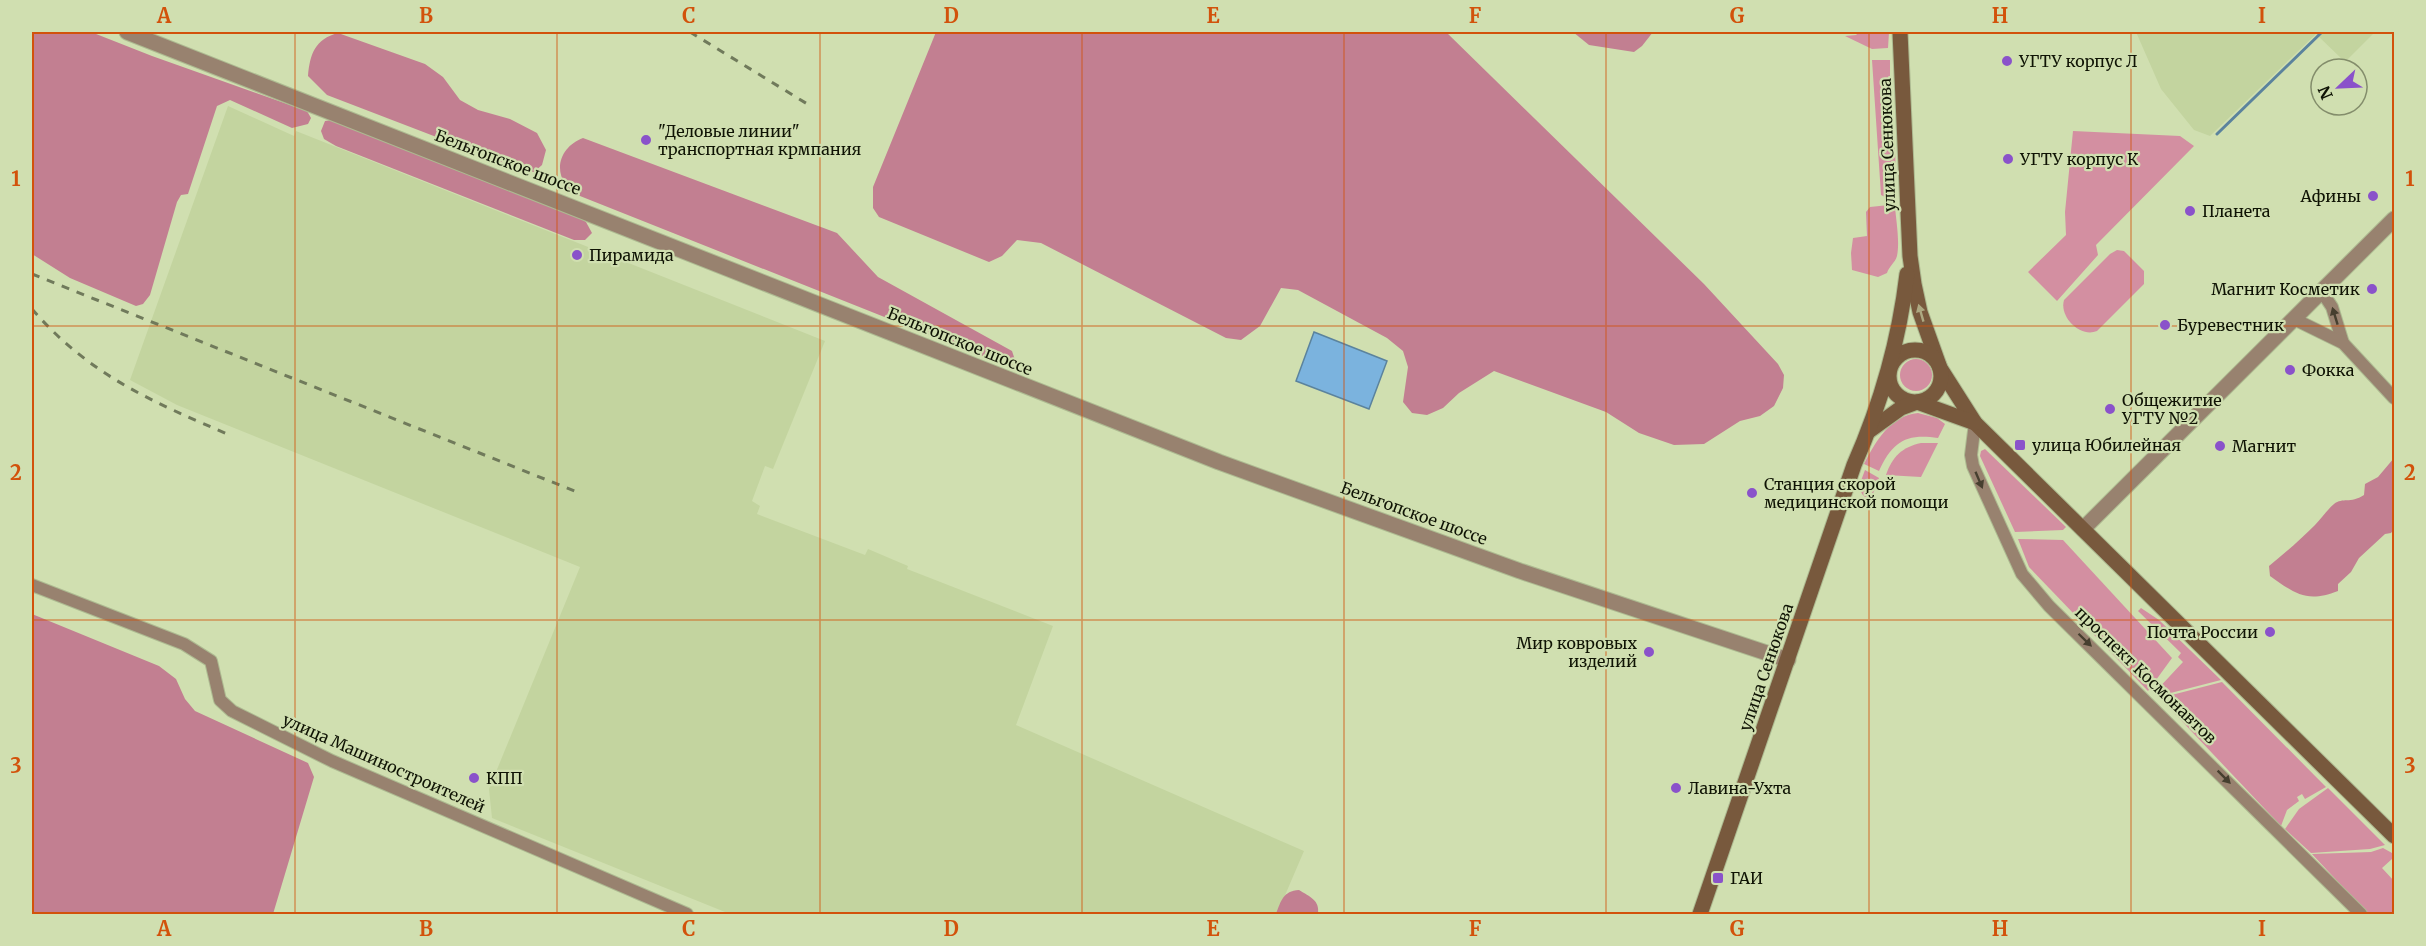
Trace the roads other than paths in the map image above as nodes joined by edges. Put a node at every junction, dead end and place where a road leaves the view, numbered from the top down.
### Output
1 (127, 32) edge
2 (1900, 32) edge
3 (2394, 219) edge
4 (1910, 256) junction
5 (2322, 292) junction
6 (2294, 319) junction
7 (2343, 343) junction
8 (1940, 368) junction
9 (1889, 370) junction
10 (2392, 396) edge
11 (1917, 402) junction
12 (1975, 423) junction
13 (1869, 431) junction
14 (2083, 529) junction
15 (32, 585) edge
16 (1788, 660) junction
17 (2394, 836) edge
18 (687, 915) edge
19 (1700, 915) edge
20 (2361, 915) edge

1 - 16 street, Бельгопское шоссе
2 - 4 main road, улица Сенюкова
3 - 5 street
8 -> 4 main road, улица Сенюкова
4 - 9 main road, улица Сенюкова
5 - 6 street
7 -> 5 street
6 - 7 street
6 - 14 street
7 - 10 street
8 - 9 main road
8 - 11 main road
8 - 12 main road
9 - 11 main road
9 - 13 main road, улица Сенюкова
11 - 12 main road
11 - 13 main road
12 - 14 main road
12 -> 20 street, проспект Космонавтов
13 - 16 main road, улица Сенюкова
14 - 17 main road
15 - 18 street, улица Машиностроителей
16 - 19 main road, улица Сенюкова

